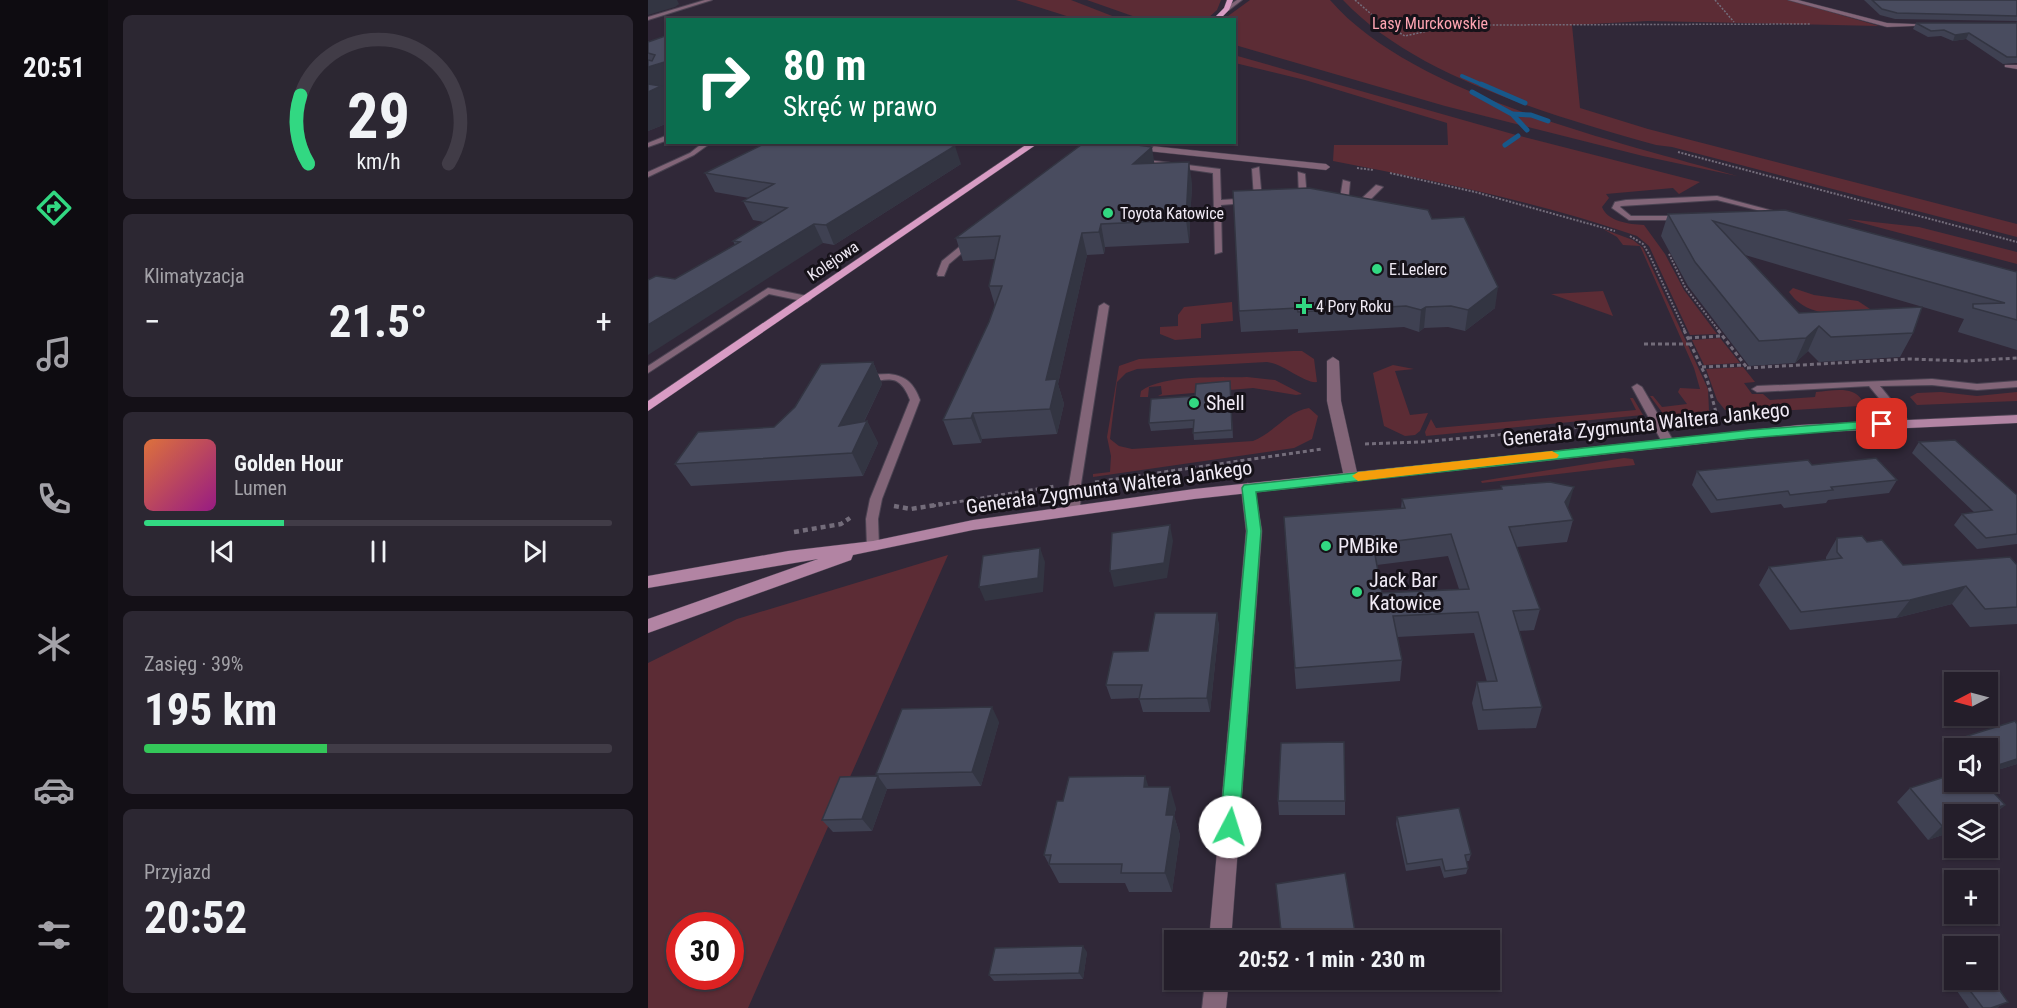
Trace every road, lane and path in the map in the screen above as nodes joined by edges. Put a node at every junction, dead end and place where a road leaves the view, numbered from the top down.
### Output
1 (700, 0) edge
2 (710, 0) edge
3 (1230, 0) edge
4 (1240, 0) edge
5 (1355, 0) edge
6 (1715, 0) edge
7 (1791, 0) edge
8 (680, 1) edge
9 (1227, 9) junction
10 (1217, 18) edge
11 (648, 19) edge
12 (1734, 23) junction
13 (1818, 24) dead end
14 (1947, 25) edge
15 (2007, 66) edge
16 (2017, 67) edge
17 (666, 138) edge
18 (706, 144) edge
19 (1033, 144) edge
20 (1097, 144) joint
21 (648, 145) edge
22 (1678, 152) dead end
23 (1084, 154) edge
24 (1131, 160) edge
25 (1348, 166) dead end
26 (1326, 167) dead end
27 (1256, 169) dead end
28 (1301, 174) dead end
29 (648, 175) edge
30 (1346, 182) dead end
31 (1379, 187) dead end
32 (1292, 199) edge
33 (1303, 199) junction
34 (1258, 200) junction
35 (1269, 200) edge
36 (1313, 200) edge
37 (1323, 200) edge
38 (1344, 202) junction
39 (1217, 203) junction
40 (1781, 214) junction
41 (1745, 215) edge
42 (1792, 217) edge
43 (1694, 218) edge
44 (980, 235) edge
45 (2017, 242) edge
46 (1218, 252) dead end
47 (1669, 254) dead end
48 (941, 274) dead end
49 (807, 298) junction
50 (1104, 306) dead end
51 (1723, 336) junction
52 (1688, 338) junction
53 (1644, 344) dead end
54 (1691, 344) junction
55 (2017, 358) edge
56 (1333, 361) dead end
57 (1746, 366) junction
58 (1702, 367) junction
59 (648, 370) edge
60 (850, 378) edge
61 (1872, 383) junction
62 (2017, 384) edge
63 (1637, 387) dead end
64 (1760, 389) joint
65 (648, 407) edge
66 (1717, 416) junction
67 (1722, 416) dead end
68 (2017, 419) edge
69 (1655, 421) junction
70 (1905, 423) junction
71 (1383, 442) dead end
72 (1668, 442) junction
73 (1311, 450) dead end
74 (1305, 452) joint
75 (1351, 477) junction
76 (1075, 484) junction
77 (1248, 488) junction
78 (892, 498) dead end
79 (1074, 510) junction
80 (873, 546) junction
81 (648, 582) edge
82 (648, 626) edge
83 (1221, 930) edge
84 (1216, 990) edge
85 (1215, 1008) edge

1 - 8 lane
2 - 11 lane
3 - 9 main road
4 - 9 lane
5 - 12 path
6 - 12 path
7 - 14 street
9 - 10 main road
12 - 13 path
15 - 16 street
17 - 21 lane
18 - 29 lane
19 - 49 main road, Kolejowa
20 - 23 lane
20 - 26 street
22 - 45 path
24 - 39 lane
25 - 52 path
27 - 34 lane
28 - 33 lane
30 - 38 lane
31 - 38 lane
32 - 33 lane
33 - 36 lane
34 - 35 lane
34 - 39 lane
37 - 38 lane
39 - 46 lane
40 - 41 lane
40 - 42 lane
40 - 43 lane
44 - 48 lane
47 - 51 path
49 - 59 lane
49 - 65 main road, Kolejowa
50 - 76 lane
51 - 52 path
51 - 57 path
52 - 54 path
53 - 54 path
54 - 58 path
55 - 57 path
56 - 75 street
57 - 58 path
57 - 64 path
58 - 66 path
60 - 80 lane
61 - 62 lane
61 - 64 lane
61 - 70 lane
63 - 69 lane
66 - 67 path
66 - 69 path
68 - 70 street, Generała Zygmunta Waltera Jankego
69 - 71 path
69 - 72 lane
70 - 72 street, Generała Zygmunta Waltera Jankego
72 - 75 street, Generała Zygmunta Waltera Jankego
73 - 74 path
74 - 76 path
75 - 77 street, Generała Zygmunta Waltera Jankego
76 - 78 path
76 - 79 lane
77 - 79 street, Generała Zygmunta Waltera Jankego
77 - 83 street
79 - 80 street, Generała Zygmunta Waltera Jankego
80 - 81 street, Generała Zygmunta Waltera Jankego
80 - 82 street, Generała Zygmunta Waltera Jankego
84 - 85 street

